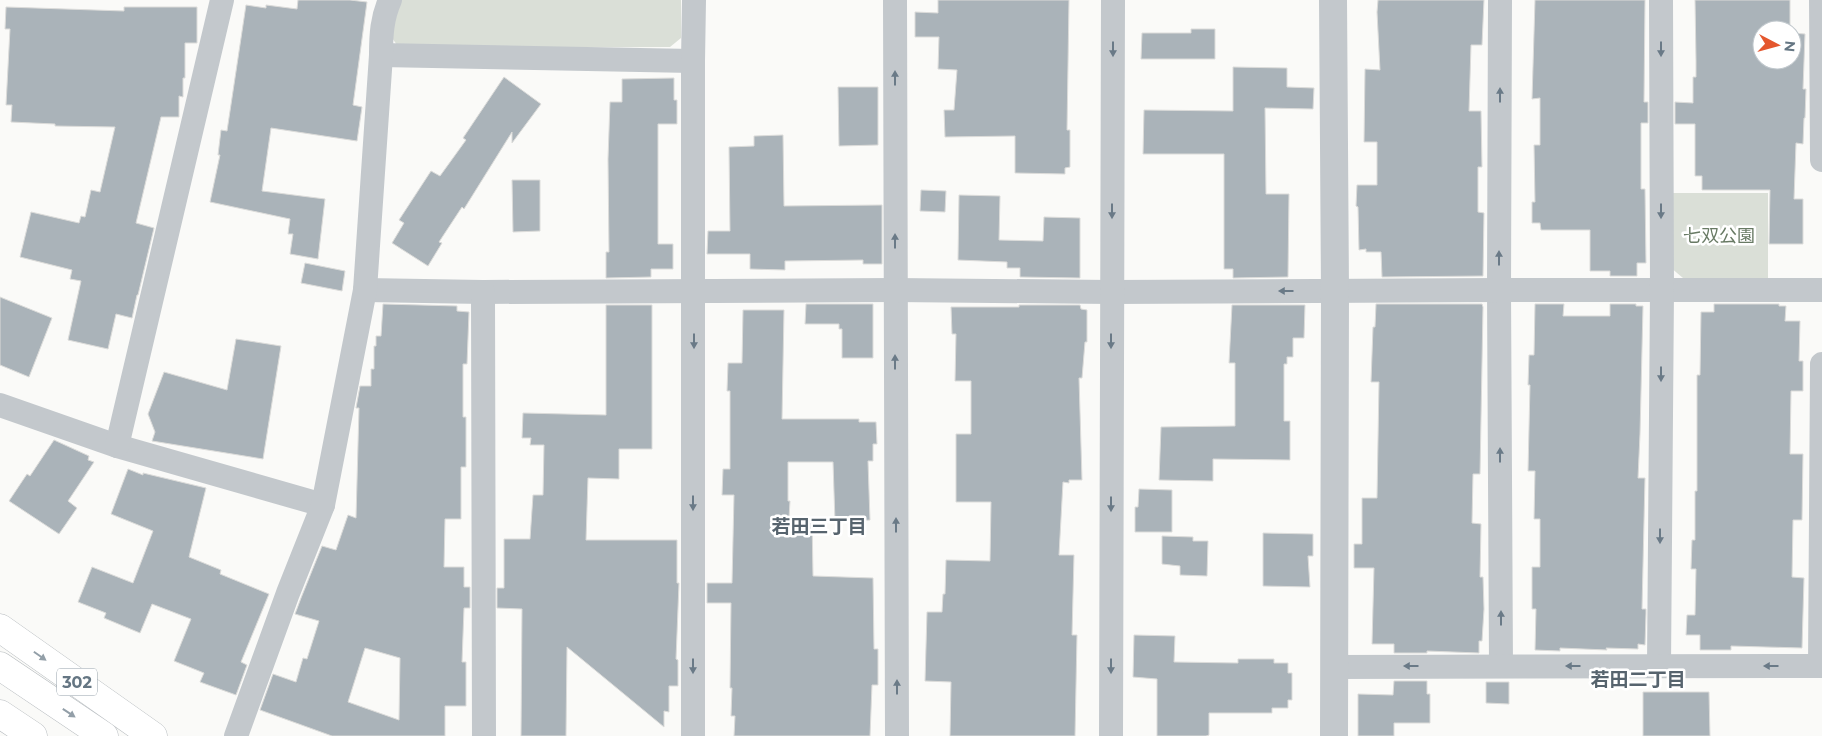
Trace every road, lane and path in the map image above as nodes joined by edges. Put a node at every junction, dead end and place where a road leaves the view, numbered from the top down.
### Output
1 (222, 0) edge
2 (390, 0) edge
3 (694, 0) edge
4 (895, 0) edge
5 (1113, 0) edge
6 (1333, 0) edge
7 (1500, 0) edge
8 (1661, 0) edge
9 (1821, 0) edge
10 (381, 55) junction
11 (693, 61) junction
12 (1822, 160) edge
13 (365, 290) junction
14 (895, 290) junction
15 (1499, 290) junction
16 (1662, 290) junction
17 (1822, 290) edge
18 (1335, 291) junction
19 (483, 292) junction
20 (694, 292) junction
21 (1111, 292) junction
22 (1822, 364) edge
23 (0, 405) edge
24 (117, 446) junction
25 (324, 505) junction
26 (0, 628) edge
27 (0, 666) edge
28 (1501, 666) junction
29 (1659, 666) junction
30 (1821, 666) edge
31 (1334, 667) junction
32 (0, 714) edge
33 (33, 736) edge
34 (104, 736) edge
35 (153, 736) edge
36 (236, 736) edge
37 (484, 736) edge
38 (692, 736) edge
39 (897, 736) edge
40 (1111, 736) edge
41 (1334, 736) edge

1 - 24 street
2 - 10 street
3 - 11 street
14 -> 4 street
5 -> 21 street
6 - 18 street
15 -> 7 street
8 -> 16 street
9 - 12 street
10 - 11 street
10 - 13 street
11 - 20 street
13 - 19 street
13 - 25 street
14 - 20 street
14 - 21 street
39 -> 14 street
15 - 16 street
15 - 18 street
28 -> 15 street
16 - 17 street
16 -> 29 street
18 -> 21 street
18 - 31 street
19 - 20 street
19 - 37 street
20 -> 38 street
21 -> 40 street
22 - 30 street
23 - 24 street
24 - 25 street
25 - 36 street
26 -> 35 highway, 302
27 -> 34 highway
29 -> 28 street
28 -> 31 street
30 -> 29 street
31 - 41 street
32 - 33 highway

